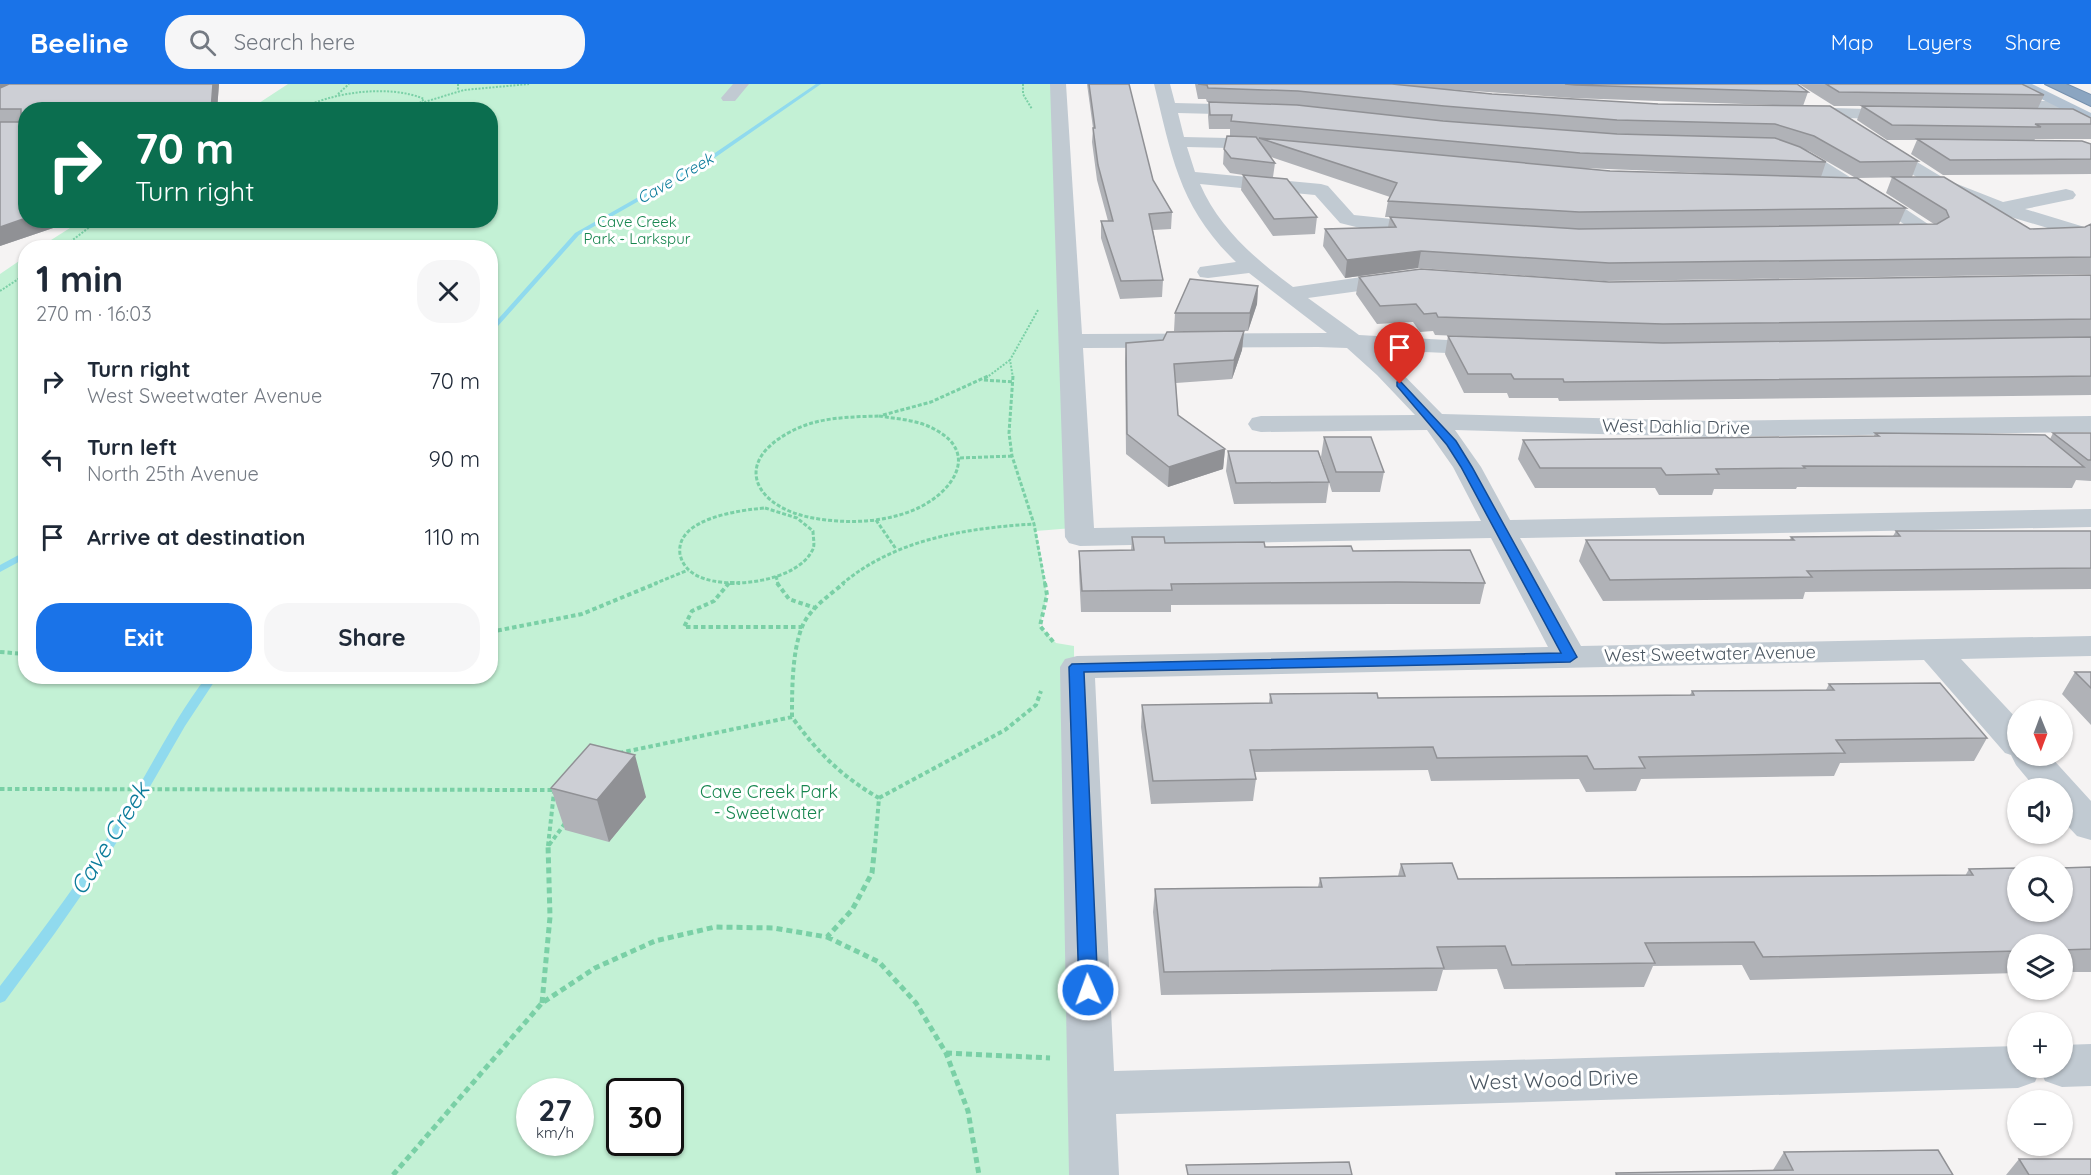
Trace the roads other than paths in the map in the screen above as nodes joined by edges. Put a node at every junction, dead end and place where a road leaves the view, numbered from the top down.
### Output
1 (741, 84) edge
2 (1058, 84) edge
3 (1162, 84) edge
4 (2020, 84) edge
5 (2053, 84) edge
6 (2076, 84) edge
7 (2091, 91) edge
8 (1800, 94) edge
9 (729, 99) dead end
10 (2064, 106) junction
11 (1169, 108) junction
12 (1275, 111) edge
13 (1827, 111) junction
14 (1918, 111) edge
15 (1786, 112) edge
16 (2089, 112) edge
17 (1178, 142) junction
18 (1291, 145) edge
19 (1770, 146) edge
20 (1883, 147) junction
21 (1918, 148) edge
22 (1188, 177) junction
23 (1940, 184) junction
24 (1815, 185) edge
25 (1853, 185) junction
26 (2066, 195) dead end
27 (2001, 208) junction
28 (1449, 229) edge
29 (1883, 232) edge
30 (2091, 235) edge
31 (1255, 266) junction
32 (1208, 272) dead end
33 (1428, 277) edge
34 (1287, 294) junction
35 (1072, 341) junction
36 (1354, 342) junction
37 (1514, 349) edge
38 (1434, 423) junction
39 (1261, 424) dead end
40 (2091, 424) edge
41 (2091, 518) edge
42 (1500, 529) junction
43 (2091, 646) edge
44 (1934, 650) junction
45 (1570, 657) junction
46 (2007, 732) edge
47 (2038, 766) edge
48 (2048, 778) edge
49 (2073, 806) edge
50 (2091, 826) edge
51 (2091, 1065) edge
52 (2073, 1066) edge
53 (2007, 1067) edge
54 (1091, 1076) junction
55 (1094, 1175) edge

1 - 9 street
2 - 35 street
3 - 11 street
4 - 10 main road
5 - 16 highway
6 - 7 highway
8 - 13 street
10 - 16 main road
10 - 16 street
11 - 12 street
11 - 17 street
13 - 14 street
13 - 15 street
13 - 20 street
17 - 18 street
17 - 22 street
19 - 25 street
20 - 21 street
20 - 23 street
22 - 28 street
22 - 31 street
23 - 25 street
23 - 27 street
24 - 25 street
25 - 29 street
26 - 27 street
27 - 30 street
31 - 32 street
31 - 34 street
33 - 34 street
34 - 36 street
35 - 36 street
35 - 42 street
36 - 37 street
36 - 38 street
38 - 39 street, West Dahlia Drive
38 - 40 street, West Dahlia Drive
38 - 42 street
41 - 42 street
42 - 45 street
43 - 44 street, West Sweetwater Avenue
44 - 45 street, West Sweetwater Avenue
44 - 46 street
45 - 54 street, West Sweetwater Avenue
47 - 48 street
49 - 50 street
51 - 52 street
53 - 54 street, West Wood Drive
54 - 55 street

